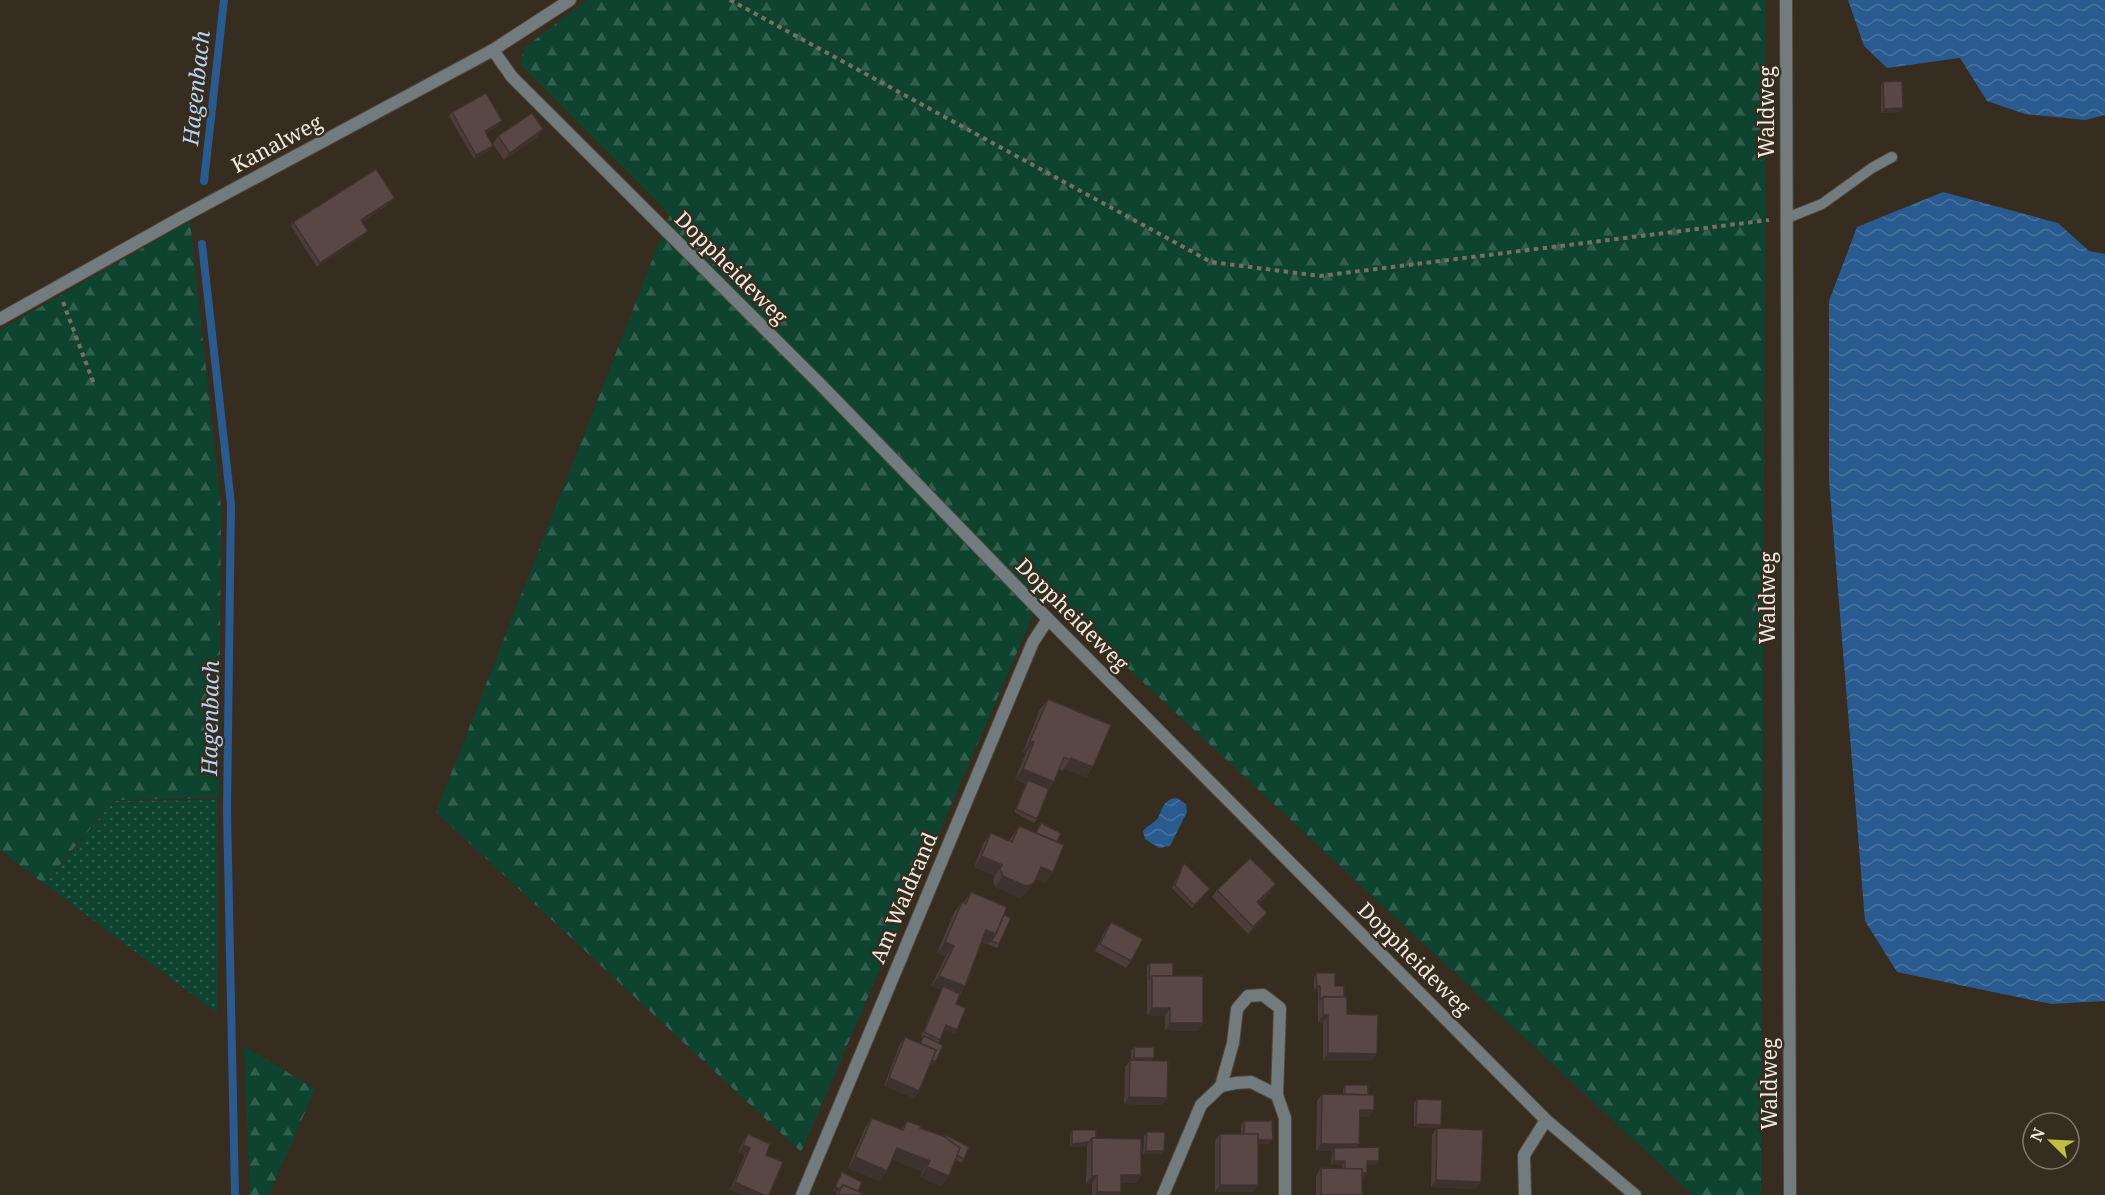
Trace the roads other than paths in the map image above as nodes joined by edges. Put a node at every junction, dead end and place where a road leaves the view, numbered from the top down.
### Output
1 (570, 0) edge
2 (1786, 0) edge
3 (493, 50) junction
4 (1892, 157) dead end
5 (1787, 218) junction
6 (0, 319) edge
7 (1048, 619) junction
8 (1221, 1086) junction
9 (1277, 1095) junction
10 (1546, 1120) junction
11 (802, 1195) edge
12 (1163, 1195) edge
13 (1285, 1195) edge
14 (1525, 1195) edge
15 (1635, 1195) edge
16 (1790, 1195) edge

1 - 3 street, Kanalweg
2 - 5 street, Waldweg
3 - 6 street, Kanalweg
3 - 7 street, Doppheideweg
4 - 5 lane
5 - 16 street, Waldweg
7 - 10 street, Doppheideweg
7 - 11 street, Am Waldrand
8 - 9 street
8 - 9 street
8 - 12 street
9 - 13 street
10 - 14 street
10 - 15 street, Doppheideweg

